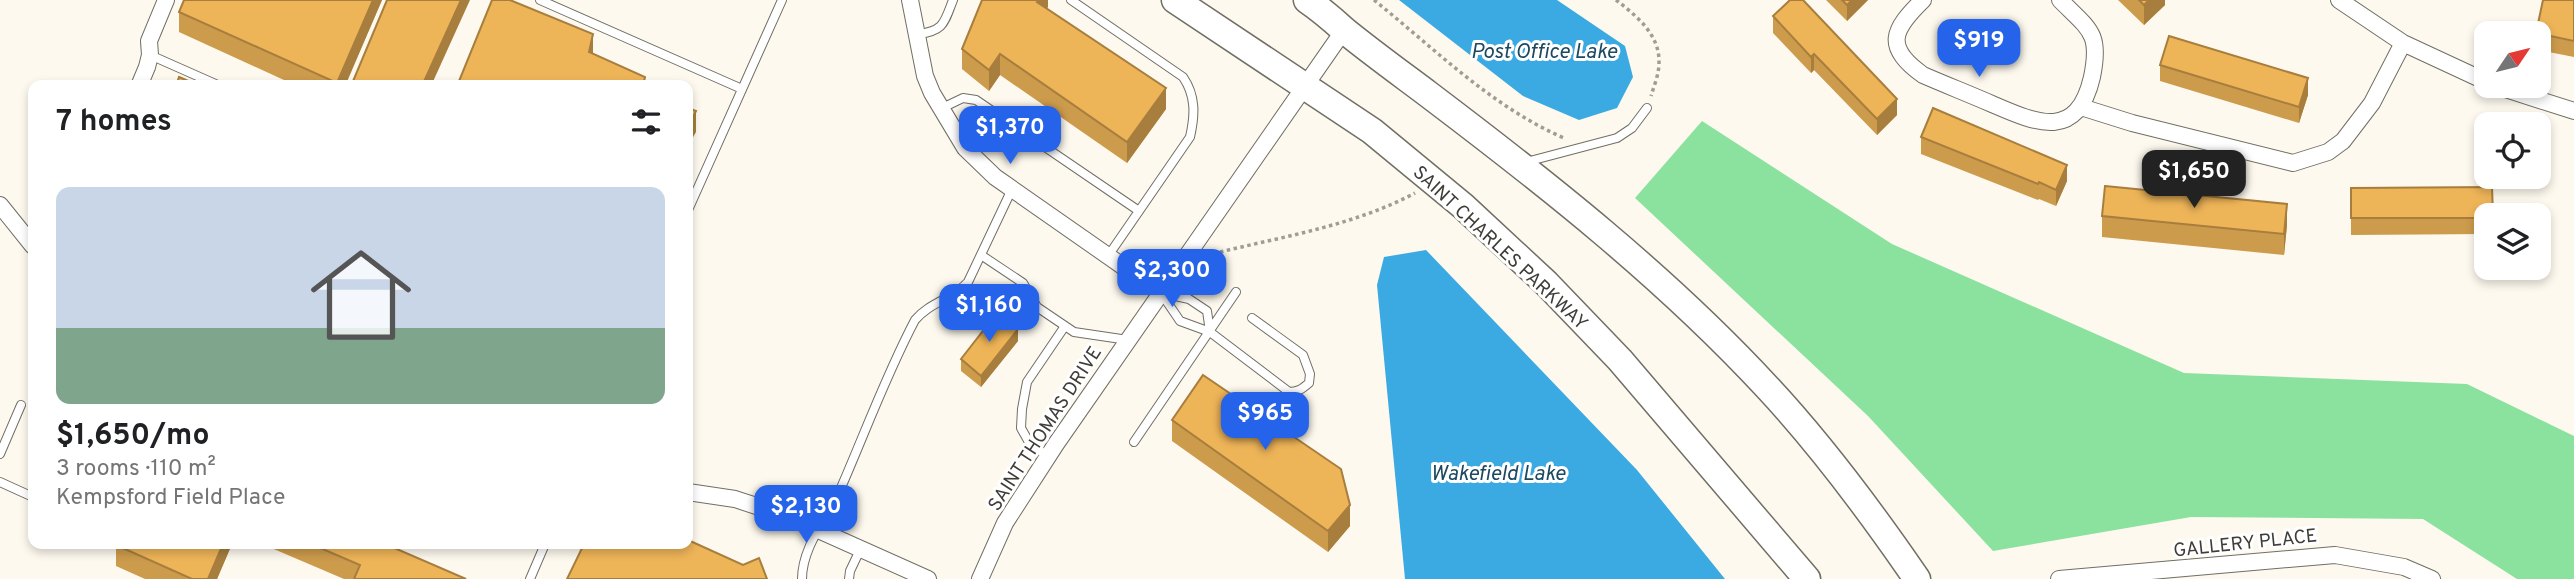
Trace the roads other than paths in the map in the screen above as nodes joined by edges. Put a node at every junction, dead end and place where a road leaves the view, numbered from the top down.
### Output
1 (166, 0) edge
2 (540, 0) edge
3 (782, 0) edge
4 (911, 0) edge
5 (953, 0) edge
6 (1071, 0) edge
7 (1175, 0) edge
8 (1307, 0) edge
9 (1923, 0) edge
10 (2060, 0) edge
11 (2339, 0) edge
12 (1344, 30) junction
13 (918, 34) junction
14 (2403, 43) junction
15 (150, 55) junction
16 (2474, 76) edge
17 (142, 80) edge
18 (206, 80) edge
19 (1305, 85) junction
20 (742, 89) junction
21 (2533, 98) edge
22 (2081, 107) junction
23 (1647, 108) road end
24 (940, 109) junction
25 (2574, 111) edge
26 (1521, 164) junction
27 (1012, 189) junction
28 (693, 200) edge
29 (0, 205) edge
30 (1139, 211) junction
31 (28, 237) edge
32 (981, 255) junction
33 (1107, 257) junction
34 (1236, 292) dead end
35 (1161, 293) junction
36 (1252, 318) dead end
37 (1065, 326) junction
38 (1210, 332) junction
39 (1128, 340) junction
40 (21, 405) dead end
41 (1134, 442) dead end
42 (0, 454) edge
43 (1048, 456) junction
44 (0, 482) edge
45 (693, 493) edge
46 (28, 495) edge
47 (818, 531) junction
48 (543, 549) edge
49 (860, 550) junction
50 (530, 579) edge
51 (802, 579) edge
52 (849, 579) edge
53 (928, 579) edge
54 (979, 579) edge
55 (1808, 579) edge
56 (1917, 579) edge
57 (2059, 579) edge
58 (2432, 579) edge

1 - 15 street
2 - 20 lane
3 - 20 lane
4 - 13 street
5 - 13 lane
6 - 30 lane
7 - 19 main road, SAINT CHARLES PARKWAY
8 - 12 main road
9 - 22 street
10 - 22 street
11 - 14 street
12 - 19 street, SAINT THOMAS DRIVE
12 - 26 main road
13 - 24 street
14 - 16 street
14 - 22 street
15 - 17 street
15 - 18 lane
19 - 35 street, SAINT THOMAS DRIVE
19 - 55 main road, SAINT CHARLES PARKWAY
20 - 28 lane
21 - 25 street
23 - 26 lane
24 - 27 street
24 - 30 lane
26 - 56 main road
27 - 32 lane
27 - 33 street
29 - 31 street
30 - 33 lane
32 - 37 lane
32 - 47 lane
33 - 35 street
34 - 38 lane
35 - 38 lane
35 - 38 lane
35 - 39 street, SAINT THOMAS DRIVE
36 - 38 lane
37 - 39 lane
37 - 43 lane
38 - 41 lane
39 - 43 street, SAINT THOMAS DRIVE
40 - 42 lane
43 - 54 street, SAINT THOMAS DRIVE
44 - 46 lane
45 - 47 street
47 - 49 street
47 - 51 lane
48 - 50 lane
49 - 52 lane
49 - 53 street
57 - 58 street, GALLERY PLACE

